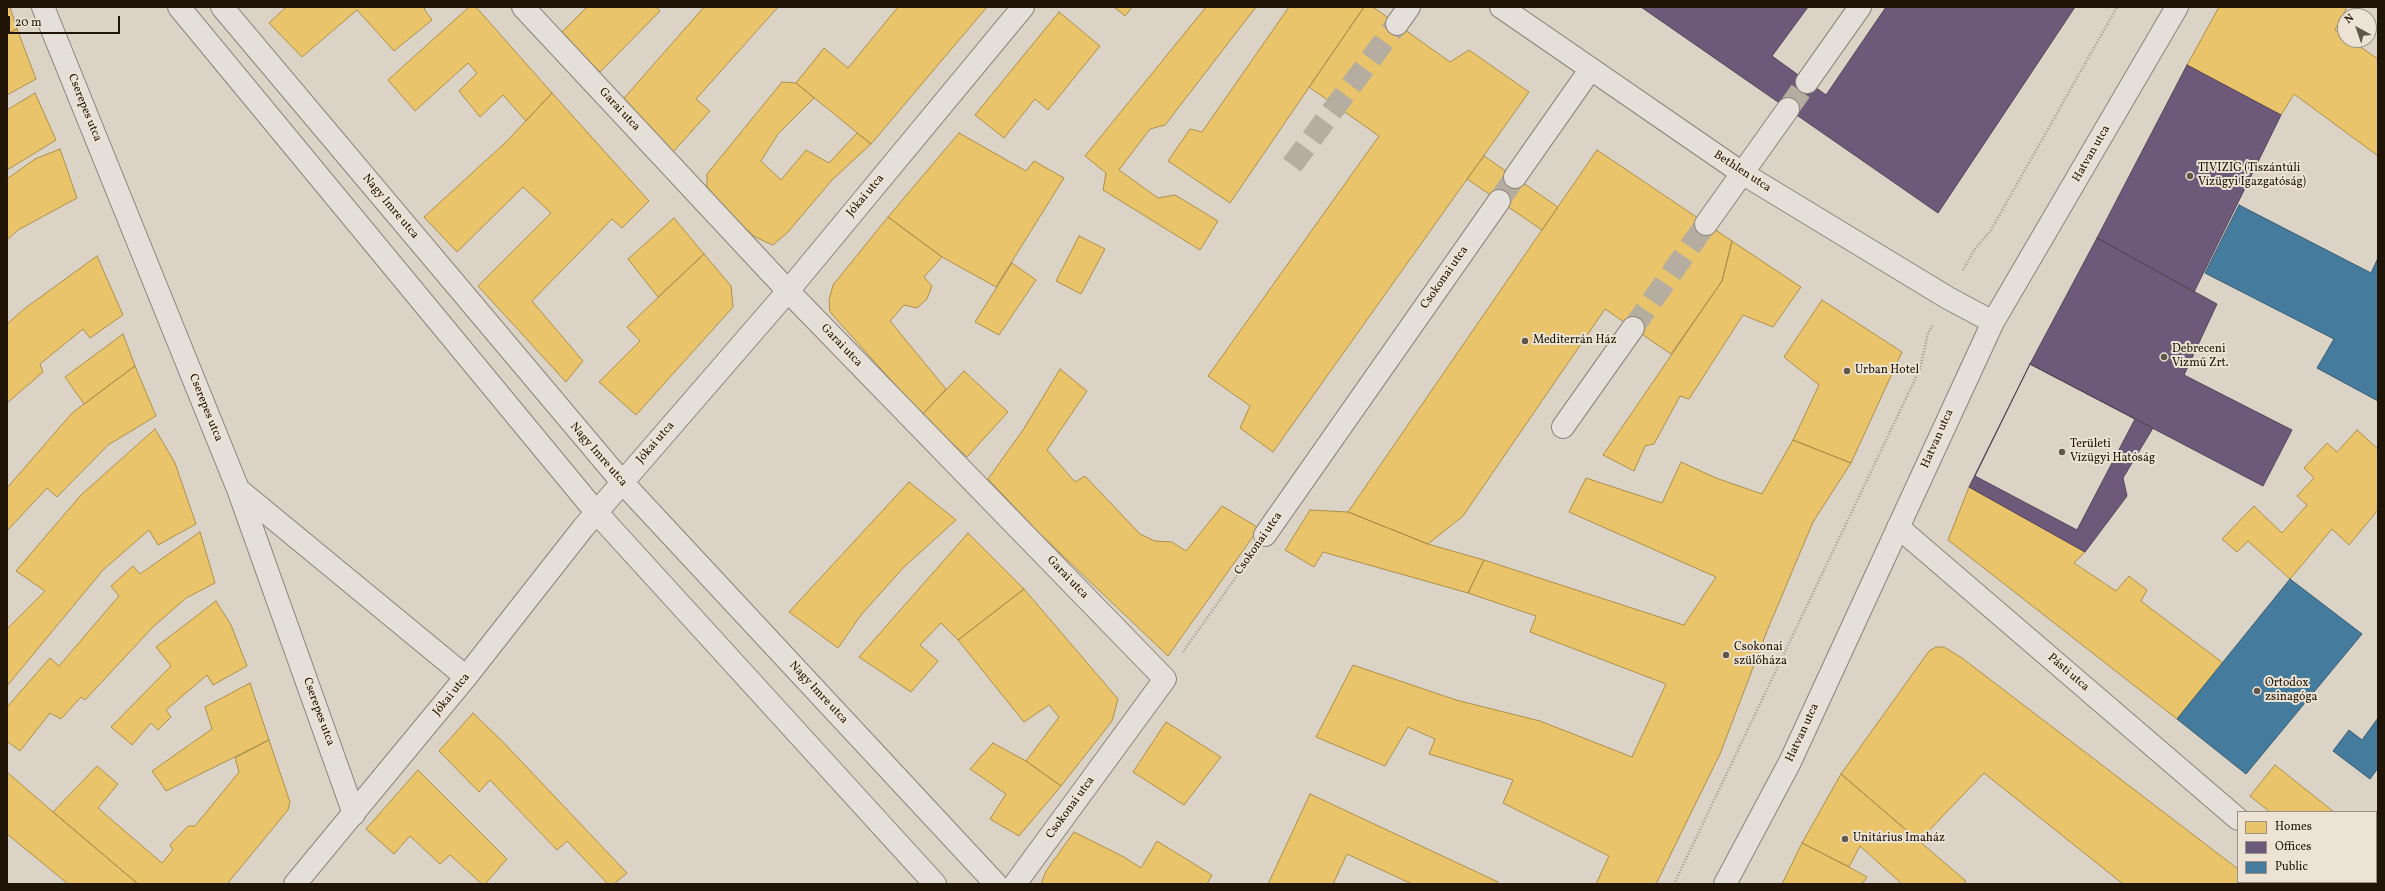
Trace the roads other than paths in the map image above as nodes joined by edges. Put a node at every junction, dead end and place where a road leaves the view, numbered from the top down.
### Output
1 (43, 7) edge
2 (179, 7) edge
3 (222, 7) edge
4 (523, 7) edge
5 (1023, 7) edge
6 (1501, 7) edge
7 (1860, 7) edge
8 (2177, 7) edge
9 (1590, 70) junction
10 (1807, 82) tunnel mouth
11 (1788, 109) tunnel mouth
12 (1742, 173) junction
13 (1515, 177) tunnel mouth
14 (1499, 201) tunnel mouth
15 (1706, 224) tunnel mouth
16 (788, 291) junction
17 (1993, 322) junction
18 (1633, 328) tunnel mouth
19 (1562, 427) dead end
20 (622, 482) junction
21 (238, 489) junction
22 (596, 512) junction
23 (1898, 527) junction
24 (1265, 535) road end
25 (466, 677) junction
26 (1165, 679) joint
27 (354, 814) junction
28 (2237, 818) edge
29 (295, 884) edge
30 (935, 884) edge
31 (996, 884) edge
32 (1015, 884) edge
33 (1725, 884) edge

1 - 21 street, Cserepes utca
2 - 22 street
3 - 20 street, Nagy Imre utca
4 - 16 street, Garai utca
5 - 16 street, Jókai utca
6 - 9 street, Bethlen utca
7 - 10 street
8 - 17 street, Hatvan utca
9 - 12 street, Bethlen utca
9 - 13 street
11 - 12 street
12 - 15 street
12 - 17 street, Bethlen utca
14 - 24 street, Csokonai utca
16 - 20 street, Jókai utca
16 - 26 street, Garai utca
17 - 23 street, Hatvan utca
18 - 19 street
20 - 22 street, Jókai utca
20 - 31 street, Nagy Imre utca
21 - 25 street
21 - 27 street, Cserepes utca
22 - 25 street, Jókai utca
22 - 30 street
23 - 28 street, Pásti utca
23 - 33 street, Hatvan utca
25 - 27 street, Jókai utca
26 - 32 street, Csokonai utca
27 - 29 street, Jókai utca

